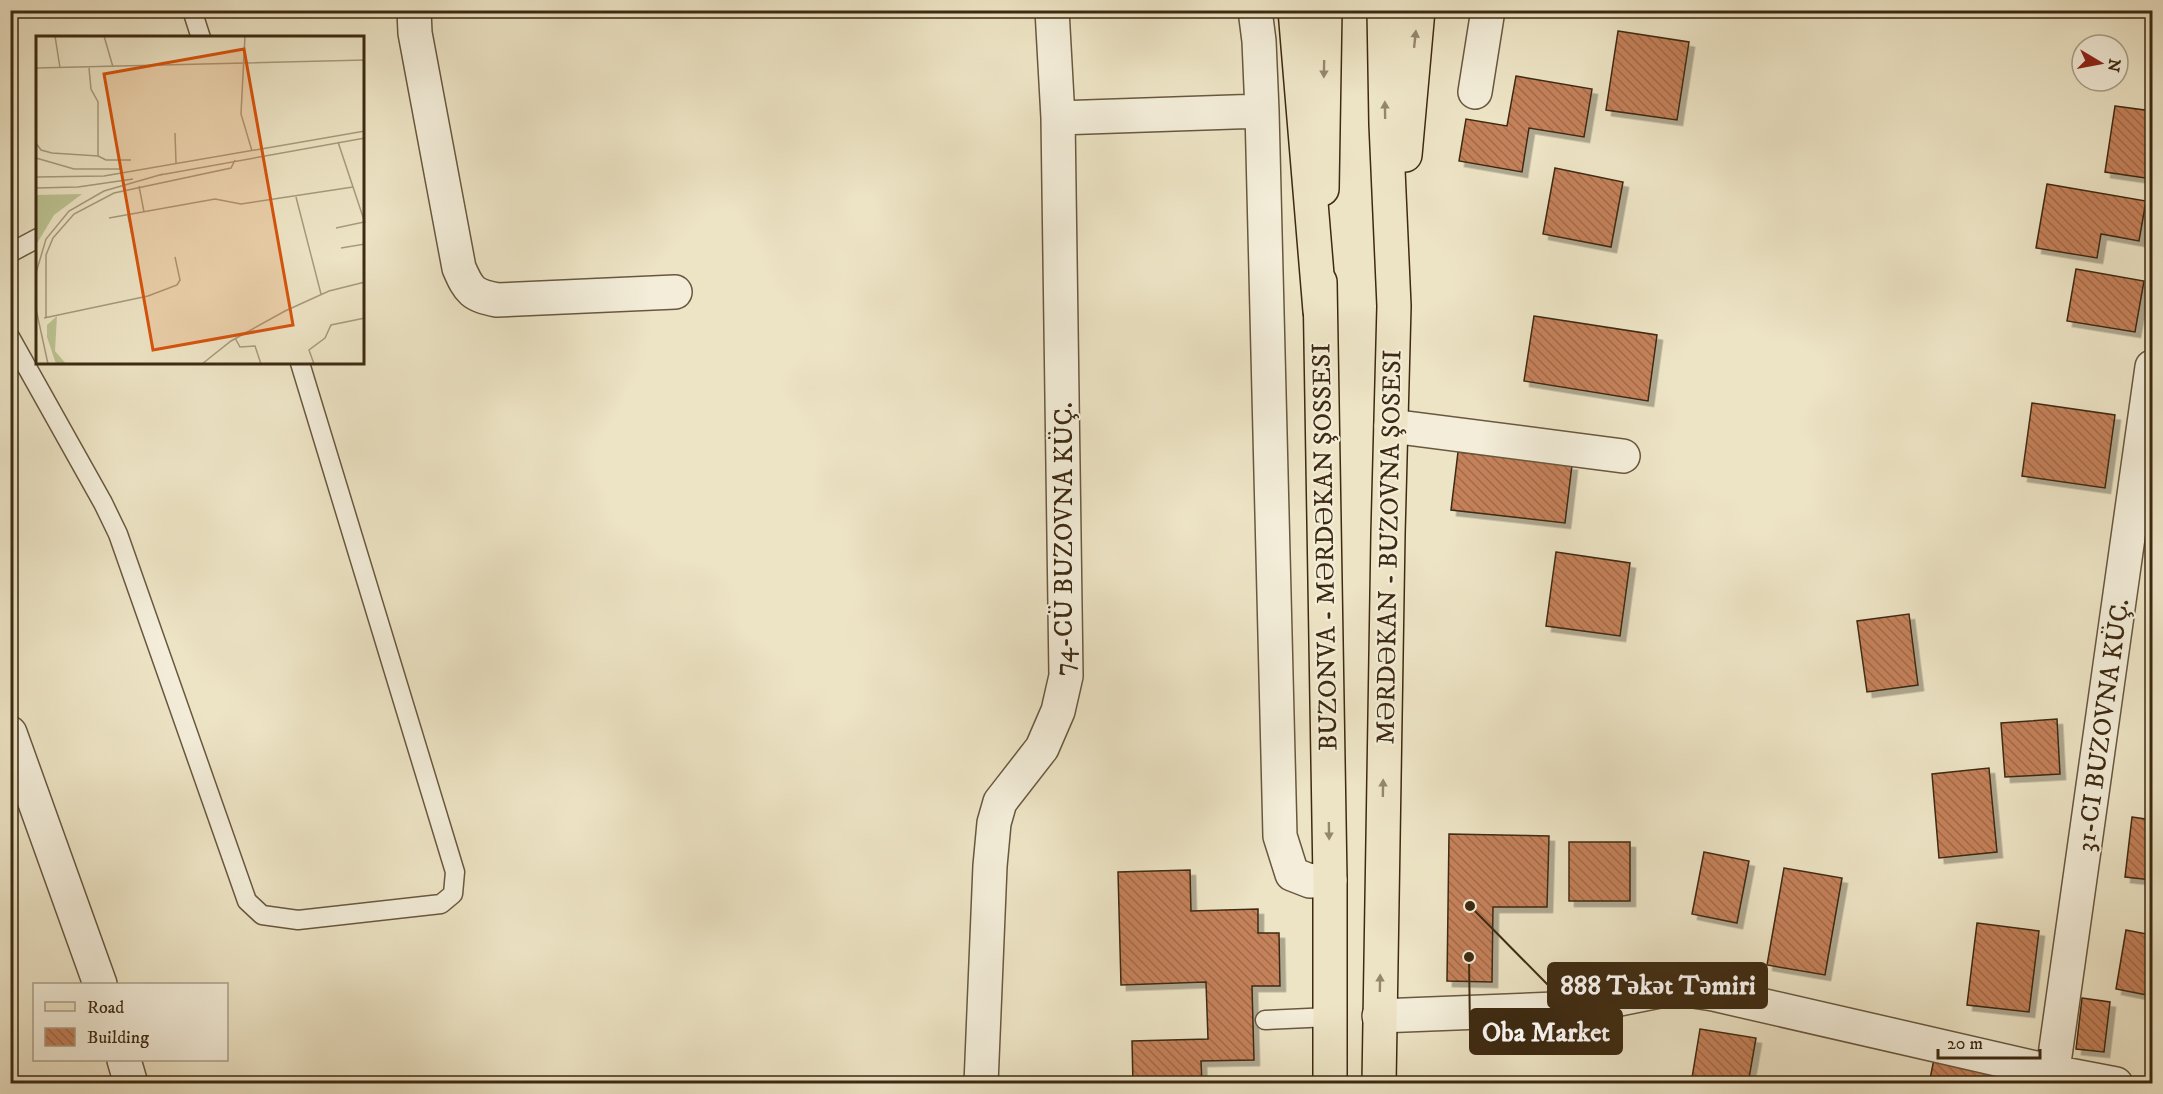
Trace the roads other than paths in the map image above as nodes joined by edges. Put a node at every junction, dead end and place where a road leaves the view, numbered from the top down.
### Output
1 (192, 10) edge
2 (414, 10) edge
3 (1052, 10) edge
4 (1255, 10) edge
5 (1295, 10) edge
6 (1325, 10) edge
7 (1384, 10) edge
8 (1418, 10) edge
9 (1488, 10) edge
10 (200, 36) edge
11 (1475, 92) dead end
12 (1262, 111) junction
13 (1058, 118) junction
14 (36, 239) edge
15 (10, 253) edge
16 (675, 292) dead end
17 (1394, 306) junction
18 (1320, 311) junction
19 (10, 337) edge
20 (300, 364) edge
21 (2152, 367) edge
22 (1391, 426) junction
23 (1623, 456) dead end
24 (10, 733) edge
25 (1330, 880) junction
26 (100, 983) edge
27 (1330, 1017) junction
28 (1379, 1017) junction
29 (1265, 1020) dead end
30 (125, 1061) edge
31 (2052, 1078) edge
32 (131, 1083) edge
33 (981, 1083) edge
34 (1330, 1083) edge
35 (1379, 1083) edge
36 (2116, 1083) edge

1 - 10 lane
2 - 16 street
3 - 13 street, 74-CÜ BUZOVNA KÜÇ.
4 - 12 street
5 - 18 main road
6 -> 18 main road, BUZONVA - MƏRDƏKAN ŞOSSESI
17 -> 7 main road, MƏRDƏKAN - BUZOVNA ŞOSESI
17 -> 8 main road
9 - 11 street
12 - 13 street
12 - 25 street
13 - 33 street, 74-CÜ BUZOVNA KÜÇ.
14 - 15 lane
17 - 22 main road, MƏRDƏKAN - BUZOVNA ŞOSESI
18 -> 25 main road, BUZONVA - MƏRDƏKAN ŞOSSESI
19 - 20 lane
21 - 31 street, 31-CI BUZOVNA KÜÇ.
22 - 23 street
28 -> 22 main road, MƏRDƏKAN - BUZOVNA ŞOSESI
24 - 26 street
25 - 27 main road, BUZONVA - MƏRDƏKAN ŞOSSESI
27 - 29 lane
27 - 34 main road, BUZONVA - MƏRDƏKAN ŞOSSESI
28 - 31 street
28 - 35 main road, MƏRDƏKAN - BUZOVNA ŞOSESI
30 - 32 street
31 - 36 street

